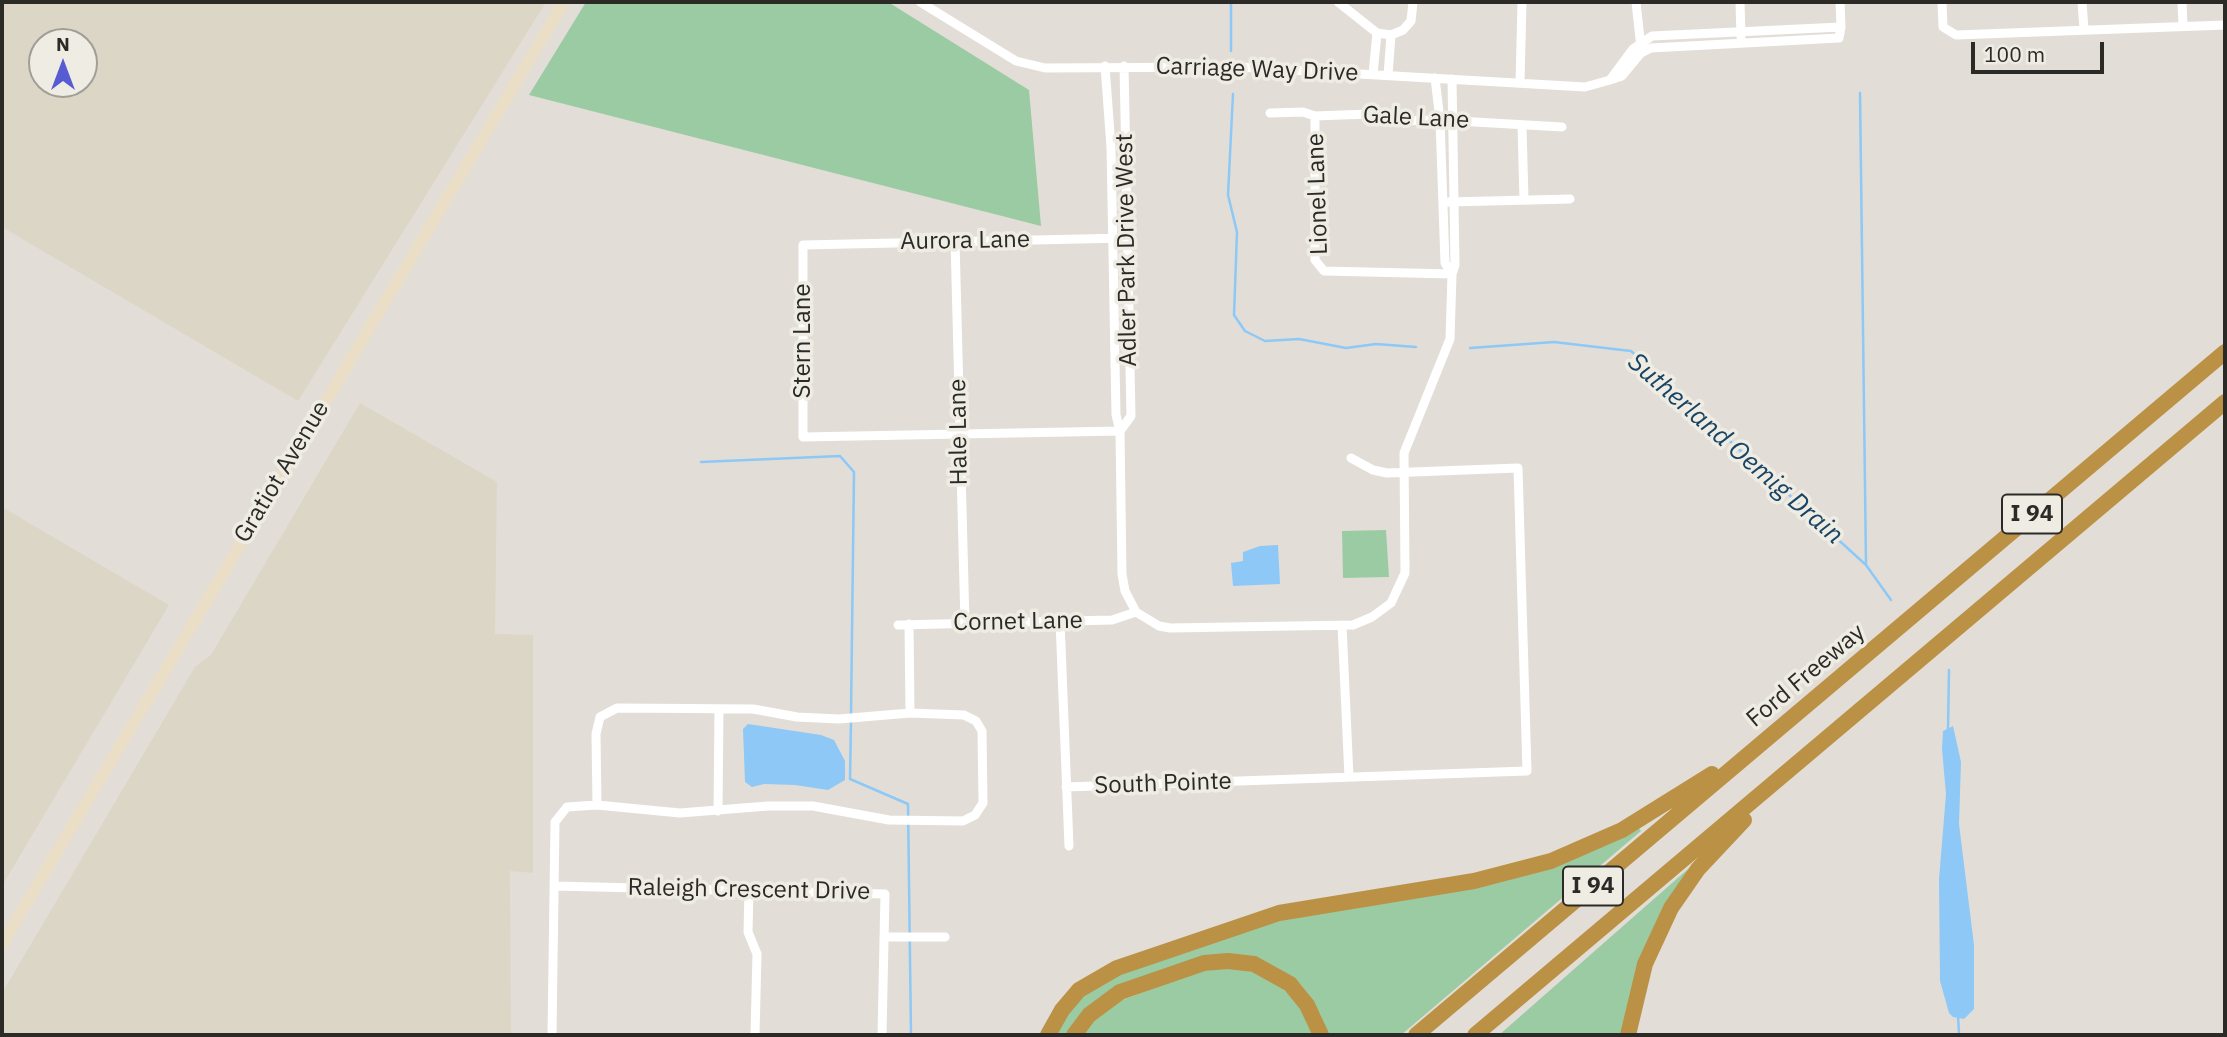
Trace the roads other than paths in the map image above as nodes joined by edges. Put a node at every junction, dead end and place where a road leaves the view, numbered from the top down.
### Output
1 (564, 2) edge
2 (920, 2) edge
3 (1338, 2) edge
4 (1413, 2) edge
5 (1522, 2) edge
6 (1636, 2) edge
7 (1740, 2) edge
8 (1840, 2) edge
9 (2082, 2) edge
10 (2182, 2) edge
11 (1942, 4) edge
12 (2225, 25) edge
13 (2183, 26) junction
14 (2084, 29) junction
15 (1377, 33) junction
16 (1391, 35) junction
17 (1741, 37) junction
18 (1641, 48) junction
19 (1105, 66) junction
20 (1124, 66) junction
21 (1373, 74) junction
22 (1388, 75) junction
23 (1435, 78) junction
24 (1452, 79) junction
25 (1520, 82) junction
26 (1270, 113) dead end
27 (1315, 117) junction
28 (1445, 120) junction
29 (1522, 126) junction
30 (1562, 127) dead end
31 (1524, 200) junction
32 (1570, 200) dead end
33 (1453, 202) junction
34 (1443, 203) junction
35 (1113, 238) junction
36 (1126, 238) junction
37 (955, 242) junction
38 (803, 245) joint
39 (1452, 274) junction
40 (2225, 352) edge
41 (2225, 402) edge
42 (1120, 431) junction
43 (959, 432) junction
44 (1351, 458) dead end
45 (1404, 473) junction
46 (1136, 612) junction
47 (1060, 621) junction
48 (965, 623) junction
49 (909, 624) junction
50 (898, 625) dead end
51 (1342, 625) junction
52 (719, 709) junction
53 (910, 713) junction
54 (1770, 736) junction
55 (1805, 756) junction
56 (1349, 777) junction
57 (1066, 787) junction
58 (597, 806) junction
59 (718, 811) junction
60 (1069, 846) dead end
61 (555, 886) junction
62 (748, 890) junction
63 (884, 937) junction
64 (945, 937) dead end
65 (2, 944) edge
66 (552, 1035) edge
67 (755, 1035) edge
68 (881, 1035) edge
69 (1048, 1035) edge
70 (1074, 1035) edge
71 (1321, 1035) edge
72 (1416, 1035) edge
73 (1475, 1035) edge
74 (1629, 1035) edge

1 - 65 main road, Gratiot Avenue
2 - 19 street, Carriage Way Drive
3 - 15 street
4 - 16 street
5 - 25 street
6 - 18 street
7 - 17 street
8 - 17 street
9 - 14 street
10 - 13 street
11 - 14 street
12 - 13 street
13 - 14 street
15 - 16 street
15 - 21 street
16 - 22 street
17 - 18 street
18 - 25 street, Carriage Way Drive
19 - 20 street, Carriage Way Drive
19 - 35 street, Adler Park Drive West
20 - 21 street, Carriage Way Drive
20 - 36 street, Adler Park Drive West
21 - 22 street, Carriage Way Drive
22 - 23 street, Carriage Way Drive
23 - 24 street, Carriage Way Drive
23 - 28 street
24 - 25 street, Carriage Way Drive
24 - 28 street
26 - 27 street, Gale Lane
27 - 28 street, Gale Lane
27 - 39 street, Lionel Lane
28 - 29 street, Gale Lane
28 - 33 street
28 - 34 street
29 - 30 street, Gale Lane
29 - 31 street
31 - 32 street
31 - 33 street
33 - 34 street
33 - 39 street
34 - 39 street
35 - 36 street, Aurora Lane
35 - 37 street, Aurora Lane
35 - 42 street, Adler Park Drive West
36 - 42 street, Adler Park Drive West
37 - 38 street, Aurora Lane
37 - 43 street, Hale Lane
38 - 43 street, Stern Lane
39 - 45 street
40 - 54 highway, Ford Freeway / I 94
41 - 55 highway, I 94
42 - 43 street
42 - 46 street, Adler Park Drive West
43 - 48 street, Hale Lane
44 - 45 street
45 - 51 street
45 - 56 street, South Pointe
46 - 47 street, Cornet Lane
46 - 51 street
47 - 48 street, Cornet Lane
47 - 57 street
48 - 49 street, Cornet Lane
49 - 50 street, Cornet Lane
49 - 53 street
51 - 56 street
52 - 53 street
52 - 58 street
52 - 59 street
53 - 59 street
54 - 69 highway
54 - 72 highway, Ford Freeway / I 94
55 - 73 highway, I 94
55 - 74 highway
56 - 57 street, South Pointe
57 - 60 street
58 - 59 street
58 - 61 street
61 - 62 street, Raleigh Crescent Drive
61 - 66 street
62 - 63 street, Raleigh Crescent Drive
62 - 67 street
63 - 64 street
63 - 68 street, Raleigh Crescent Drive
70 - 71 highway

